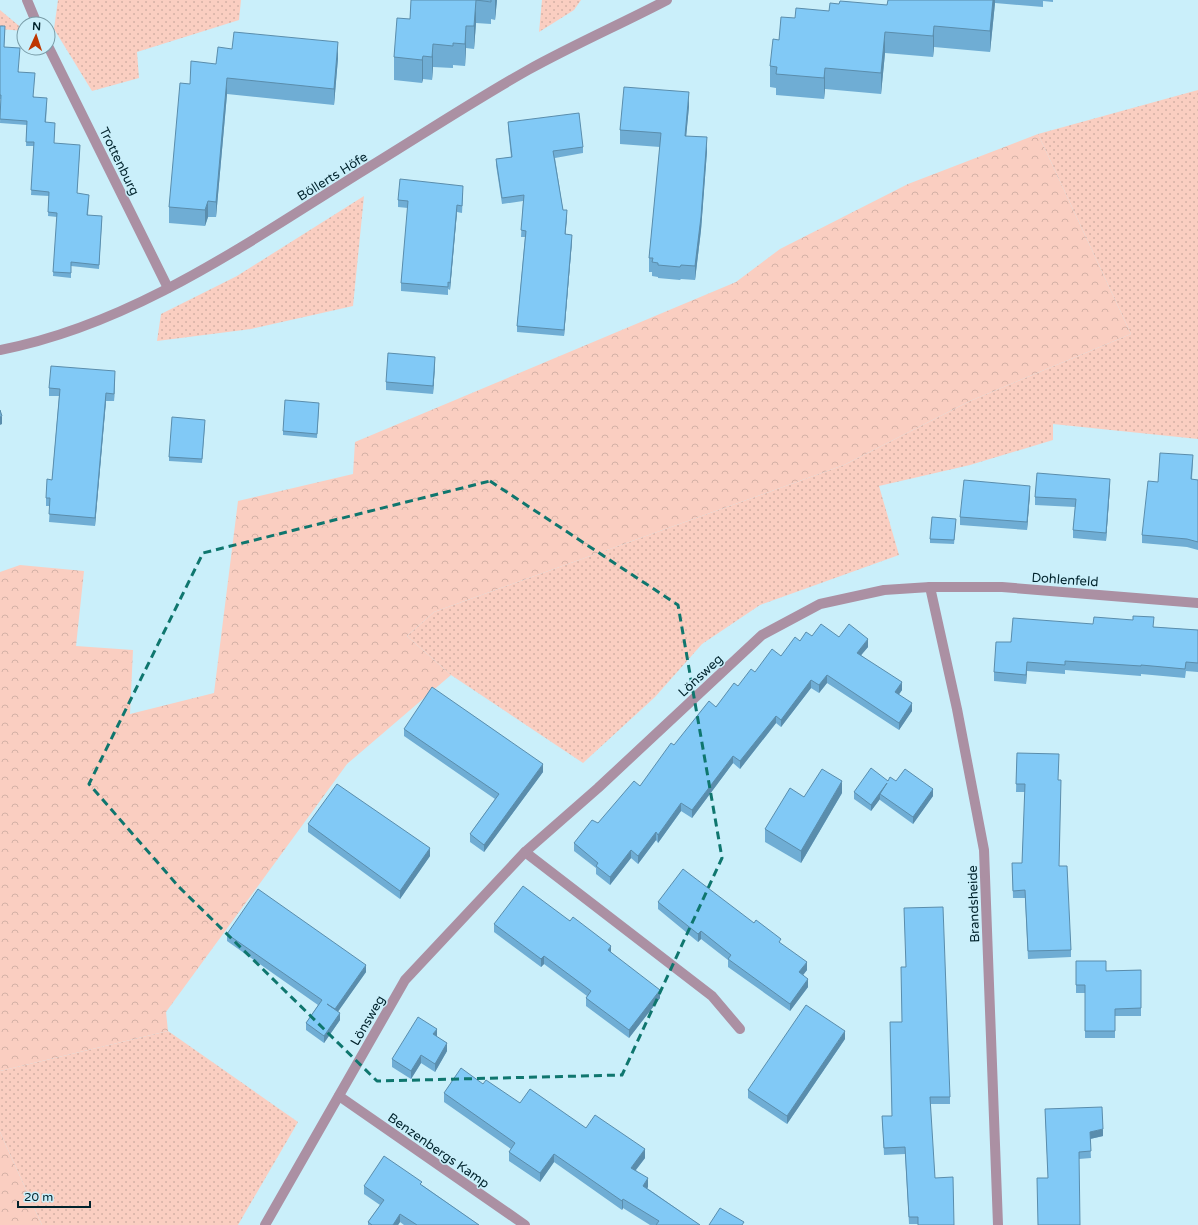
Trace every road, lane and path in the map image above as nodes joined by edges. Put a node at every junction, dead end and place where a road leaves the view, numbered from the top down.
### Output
1 (27, 0) edge
2 (666, 0) edge
3 (34, 16) edge
4 (53, 56) edge
5 (168, 288) junction
6 (0, 350) edge
7 (930, 587) junction
8 (1198, 603) edge
9 (525, 852) junction
10 (740, 1029) dead end
11 (339, 1096) junction
12 (265, 1225) edge
13 (525, 1225) edge
14 (998, 1225) edge

1 - 3 street
2 - 5 street, Böllerts Höfe
4 - 5 street, Trottenburg
5 - 6 street, Böllerts Höfe
7 - 8 street, Dohlenfeld
7 - 9 street, Lönsweg
7 - 14 street, Brandsheide
9 - 10 street
9 - 11 street, Lönsweg
11 - 12 street, Lönsweg
11 - 13 street, Benzenbergs Kamp

